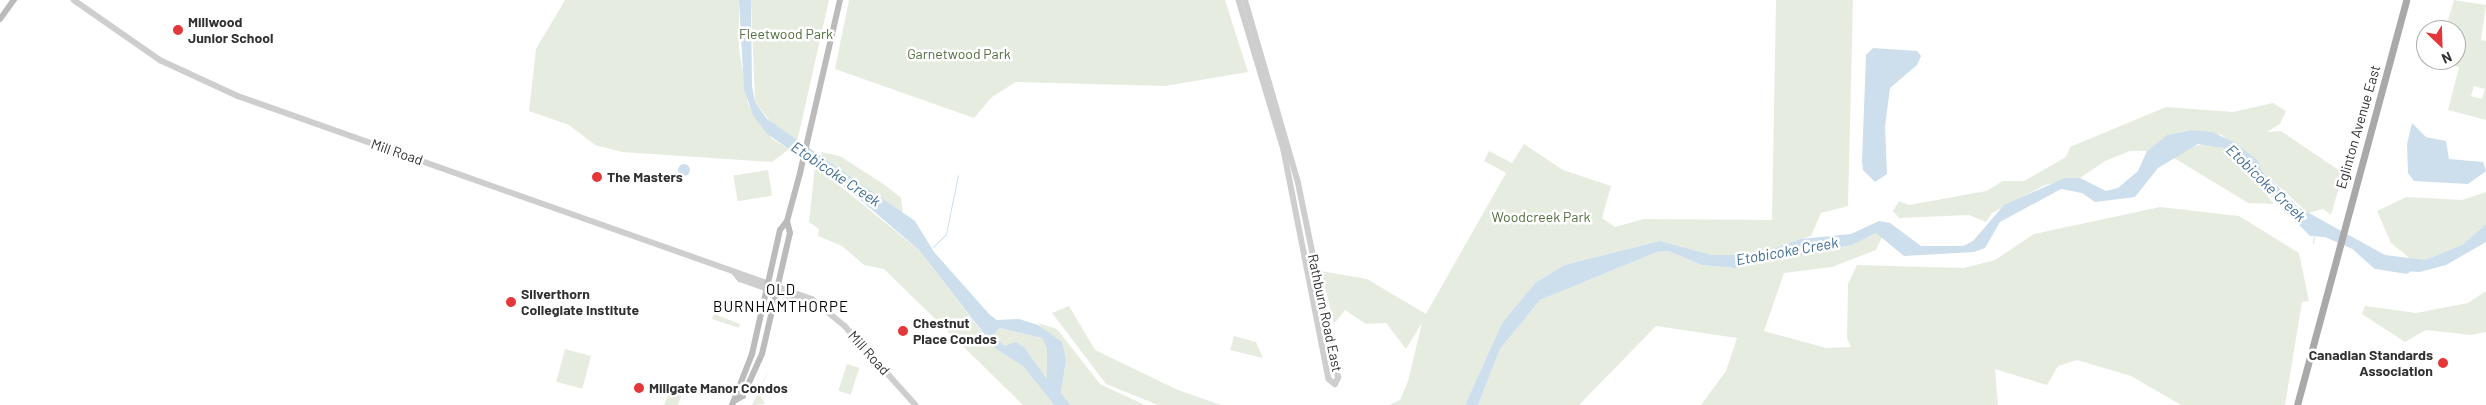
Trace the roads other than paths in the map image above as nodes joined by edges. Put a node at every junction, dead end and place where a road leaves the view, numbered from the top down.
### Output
1 (14, 0) edge
2 (74, 0) edge
3 (840, 0) edge
4 (1239, 0) edge
5 (1245, 0) edge
6 (2406, 0) edge
7 (0, 20) edge
8 (787, 221) junction
9 (735, 272) junction
10 (768, 280) junction
11 (777, 284) junction
12 (766, 289) junction
13 (775, 292) junction
14 (817, 306) junction
15 (734, 402) edge
16 (916, 405) edge
17 (2297, 405) edge

1 - 7 main road
2 - 9 street, Mill Road
3 - 8 main road
4 - 5 street, Rathburn Road East
6 - 17 main road, Eglinton Avenue East
8 - 10 main road
8 - 11 main road
9 - 10 street, Mill Road
9 - 12 street, Mill Road
10 - 11 street, Mill Road
10 - 12 main road
11 - 13 main road
11 - 14 street, Mill Road
12 - 13 street, Mill Road
12 - 15 main road
13 - 14 street, Mill Road
13 - 15 main road
14 - 16 street, Mill Road

